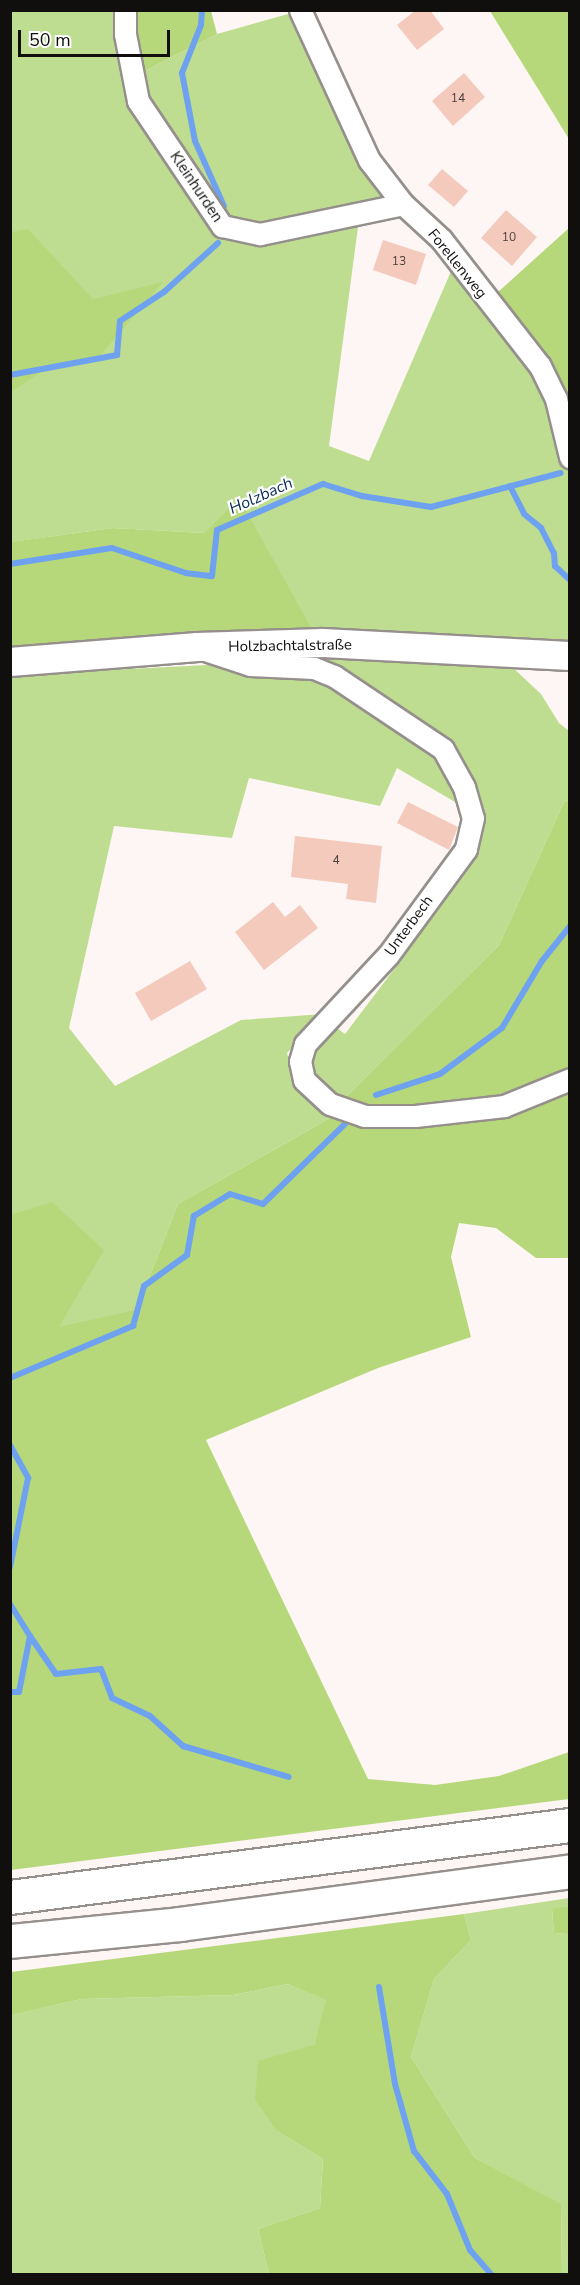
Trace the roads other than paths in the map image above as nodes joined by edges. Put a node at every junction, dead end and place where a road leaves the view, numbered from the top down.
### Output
1 (125, 10) edge
2 (300, 10) edge
3 (403, 204) junction
4 (570, 457) edge
5 (196, 647) junction
6 (570, 656) edge
7 (10, 662) edge
8 (570, 1079) edge
9 (570, 1825) edge
10 (570, 1871) edge
11 (10, 1897) edge
12 (10, 1941) edge

1 - 3 street, Kleinhurden
2 - 3 street, Forellenweg
3 - 4 street, Forellenweg
5 - 6 street, Holzbachtalstraße
5 - 7 street, Holzbachtalstraße
5 - 8 street, Unterbech
9 - 11 highway
10 - 12 highway

